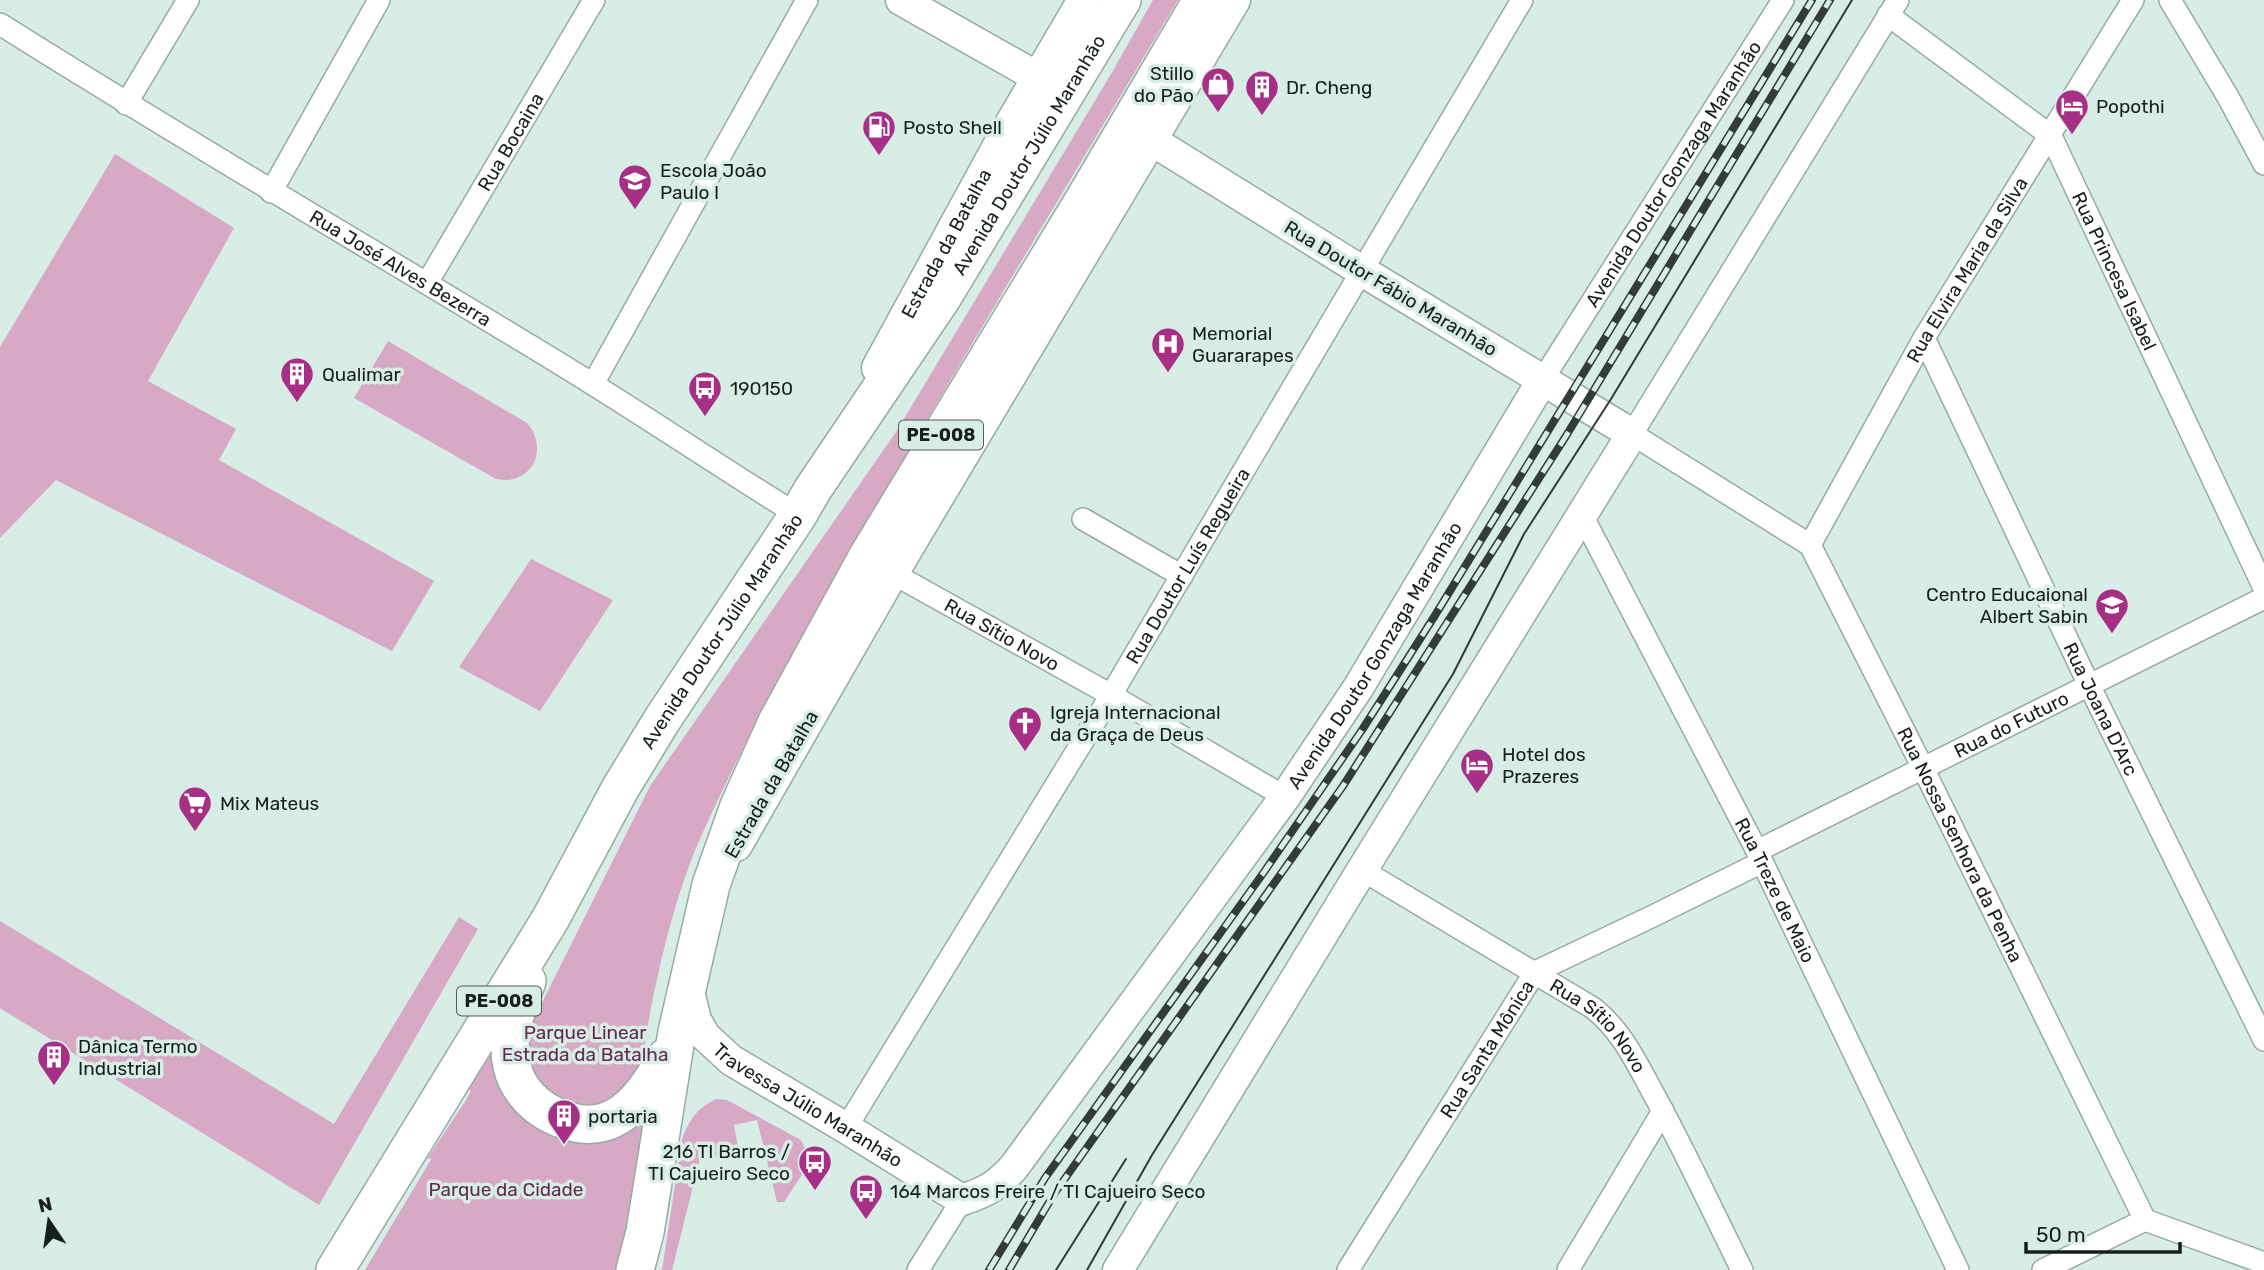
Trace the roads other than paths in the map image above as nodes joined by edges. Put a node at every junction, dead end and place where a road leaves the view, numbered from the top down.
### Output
1 (188, 0) edge
2 (379, 0) edge
3 (594, 0) edge
4 (807, 0) edge
5 (901, 0) edge
6 (1122, 0) edge
7 (1202, 0) edge
8 (1234, 0) edge
9 (1522, 0) edge
10 (1783, 0) edge
11 (2133, 0) edge
12 (2170, 0) edge
13 (1079, 2) edge
14 (1893, 8) edge
15 (0, 24) edge
16 (1039, 78) junction
17 (126, 104) junction
18 (2051, 136) junction
19 (1151, 140) junction
20 (2264, 164) edge
21 (271, 192) junction
22 (1362, 271) junction
23 (428, 283) junction
24 (1924, 338) junction
25 (1543, 379) junction
26 (593, 384) junction
27 (1632, 434) junction
28 (805, 502) junction
29 (1582, 515) junction
30 (1083, 519) dead end
31 (1810, 544) junction
32 (892, 573) junction
33 (1182, 576) junction
34 (2264, 588) edge
35 (2264, 598) edge
36 (2089, 685) junction
37 (1111, 695) junction
38 (1924, 769) junction
39 (1285, 797) junction
40 (1760, 857) junction
41 (1362, 870) junction
42 (711, 885) junction
43 (551, 918) junction
44 (1535, 972) junction
45 (687, 984) junction
46 (677, 1032) junction
47 (2264, 1040) edge
48 (1663, 1111) junction
49 (846, 1128) junction
50 (962, 1200) junction
51 (2145, 1220) junction
52 (2264, 1263) edge
53 (337, 1264) edge
54 (635, 1270) edge
55 (918, 1270) edge
56 (1118, 1270) edge
57 (1348, 1270) edge
58 (1568, 1270) edge
59 (1742, 1270) edge
60 (1958, 1270) edge
61 (2043, 1270) edge

1 - 17 street
2 - 21 street
3 - 23 street, Rua Bocaina
4 - 26 street
5 - 16 street
6 - 28 highway, Avenida Doutor Júlio Maranhão / PE-008
7 - 42 highway, PE-008
8 - 19 main road
9 - 22 street, Rua Doutor Luís Regueira
10 - 25 street, Avenida Doutor Gonzaga Maranhão
11 - 18 street, Rua Elvira Maria da Silva
12 - 20 street
13 - 16 main road, Estrada da Batalha
14 - 18 street, Rua Princesa Isabel
14 - 27 street
15 - 17 street, Rua José Alves Bezerra
16 - 28 main road, Estrada da Batalha
17 - 21 street, Rua José Alves Bezerra
18 - 24 street, Rua Elvira Maria da Silva
18 - 34 street, Rua Princesa Isabel
19 - 22 street, Rua Doutor Fábio Maranhão
19 - 32 main road
21 - 23 street, Rua José Alves Bezerra
22 - 25 street, Rua Doutor Fábio Maranhão
22 - 33 street, Rua Doutor Luís Regueira
23 - 26 street, Rua José Alves Bezerra
24 - 31 street, Rua Elvira Maria da Silva
24 - 36 street, Rua Joana D'Arc
25 - 27 street, Rua Doutor Fábio Maranhão
25 - 39 street, Avenida Doutor Gonzaga Maranhão
26 - 28 street, Rua José Alves Bezerra
27 - 29 street
27 - 31 street
28 - 43 highway, Avenida Doutor Júlio Maranhão / PE-008
29 - 40 street, Rua Treze de Maio
29 - 41 street
30 - 33 street
31 - 38 street, Rua Nossa Senhora da Penha
32 - 37 street, Rua Sítio Novo
32 - 42 main road, Estrada da Batalha
33 - 37 street, Rua Doutor Luís Regueira
35 - 36 street, Rua do Futuro
36 - 38 street, Rua do Futuro
36 - 47 street, Rua Joana D'Arc
37 - 39 street, Rua Sítio Novo
37 - 49 street, Rua Doutor Luís Regueira
38 - 40 street, Rua do Futuro
38 - 51 street, Rua Nossa Senhora da Penha
39 - 50 street, Avenida Doutor Gonzaga Maranhão
40 - 44 street, Rua Santa Mônica
40 - 60 street, Rua Treze de Maio
41 - 44 street, Rua Sítio Novo
41 - 56 street
42 - 45 highway, PE-008
43 - 46 highway
43 - 53 highway, Avenida Doutor Júlio Maranhão / PE-008
44 - 48 street, Rua Sítio Novo
44 - 57 street, Rua Santa Mônica
45 - 46 highway, PE-008
45 - 49 street, Travessa Júlio Maranhão
46 - 54 highway, PE-008
48 - 58 street
48 - 59 street, Rua Sítio Novo
49 - 50 street, Travessa Júlio Maranhão
50 - 55 street
51 - 52 street
51 - 61 street

